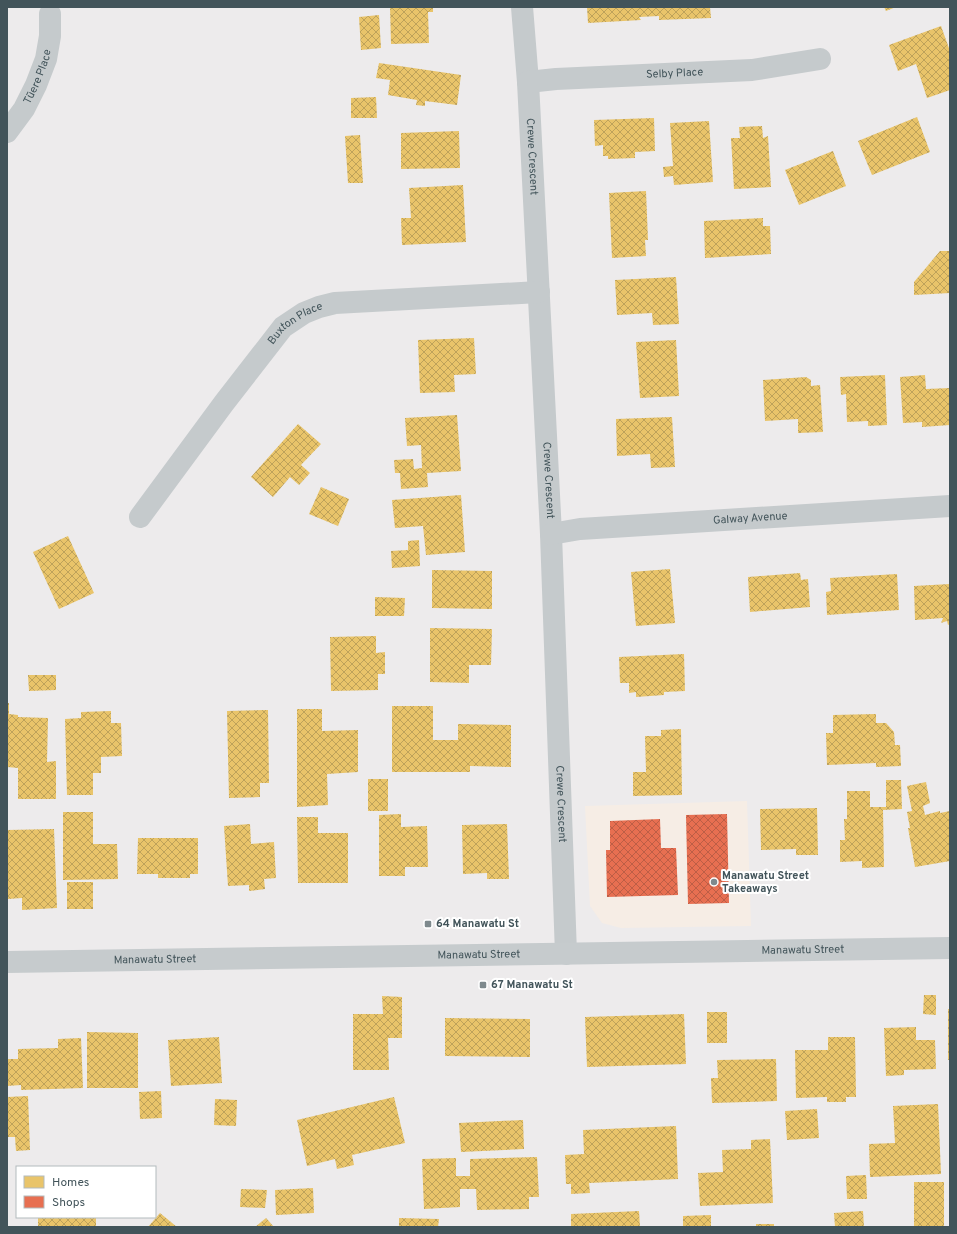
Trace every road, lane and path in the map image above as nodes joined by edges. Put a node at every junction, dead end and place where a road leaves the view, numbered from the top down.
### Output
1 (522, 7) edge
2 (50, 14) dead end
3 (820, 59) dead end
4 (528, 82) junction
5 (7, 132) edge
6 (539, 292) junction
7 (950, 506) edge
8 (140, 517) dead end
9 (551, 534) junction
10 (950, 948) edge
11 (566, 954) junction
12 (7, 962) edge

1 - 4 street, Crewe Crescent
2 - 5 street, Tūere Place
3 - 4 street, Selby Place
4 - 6 street, Crewe Crescent
6 - 8 street, Buxton Place
6 - 9 street, Crewe Crescent
7 - 9 street, Galway Avenue
9 - 11 street, Crewe Crescent
10 - 11 street, Manawatu Street
11 - 12 street, Manawatu Street

